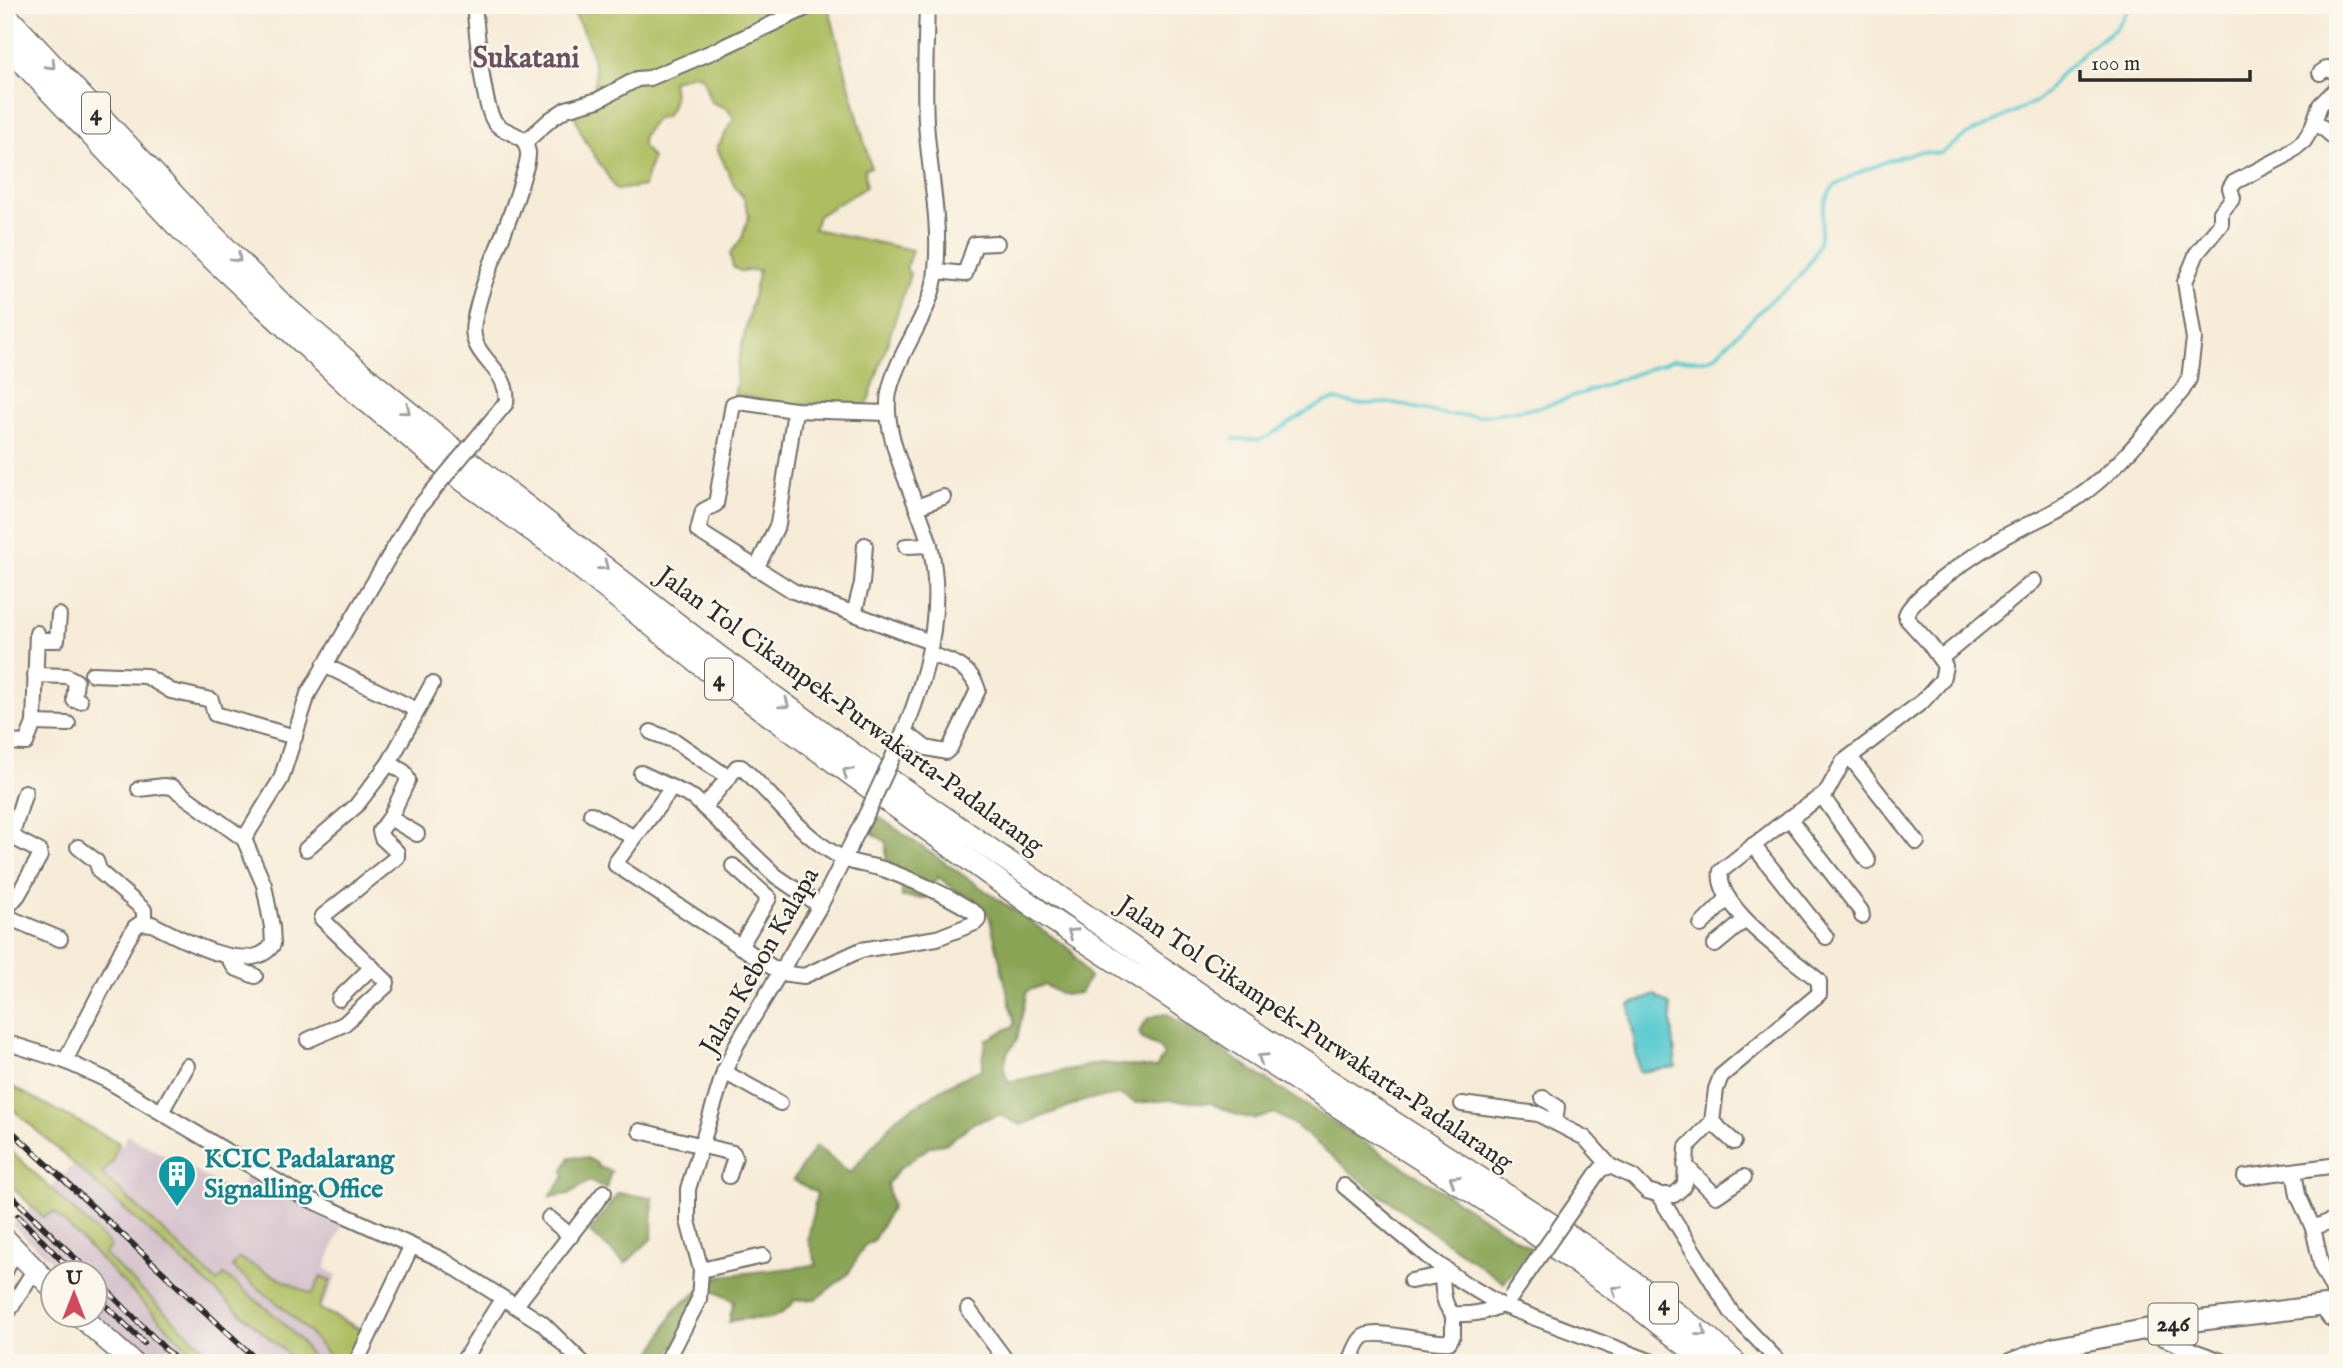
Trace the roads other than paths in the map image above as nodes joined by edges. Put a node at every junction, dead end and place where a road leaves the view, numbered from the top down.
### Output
1 (474, 5) edge
2 (812, 5) edge
3 (927, 5) edge
4 (5, 14) edge
5 (5, 44) edge
6 (2320, 73) dead end
7 (2338, 74) edge
8 (2338, 88) edge
9 (2315, 121) junction
10 (2338, 141) edge
11 (525, 142) junction
12 (998, 243) dead end
13 (937, 271) junction
14 (795, 410) junction
15 (887, 414) junction
16 (943, 496) dead end
17 (917, 507) junction
18 (865, 545) dead end
19 (930, 545) junction
20 (906, 546) dead end
21 (756, 569) junction
22 (2034, 581) dead end
23 (853, 614) junction
24 (59, 615) dead end
25 (930, 648) junction
26 (1941, 659) junction
27 (324, 665) junction
28 (92, 674) dead end
29 (36, 675) junction
30 (432, 684) dead end
31 (80, 701) dead end
32 (417, 710) junction
33 (34, 723) junction
34 (68, 724) dead end
35 (904, 731) junction
36 (651, 732) dead end
37 (295, 737) junction
38 (5, 742) edge
39 (1850, 757) junction
40 (389, 763) junction
41 (641, 773) dead end
42 (729, 778) junction
43 (672, 788) junction
44 (139, 789) dead end
45 (25, 792) dead end
46 (1822, 796) junction
47 (704, 807) junction
48 (591, 814) dead end
49 (390, 818) junction
50 (1789, 818) junction
51 (417, 835) dead end
52 (633, 837) junction
53 (244, 839) junction
54 (1917, 842) dead end
55 (1753, 845) junction
56 (78, 847) dead end
57 (306, 849) dead end
58 (846, 860) junction
59 (1868, 861) dead end
60 (733, 866) dead end
61 (1728, 898) junction
62 (820, 906) junction
63 (6, 910) edge
64 (1862, 916) dead end
65 (1745, 920) junction
66 (144, 922) junction
67 (1701, 925) dead end
68 (1826, 937) dead end
69 (60, 939) dead end
70 (1715, 945) dead end
71 (740, 947) junction
72 (227, 956) junction
73 (372, 967) junction
74 (780, 973) junction
75 (255, 976) dead end
76 (339, 999) dead end
77 (308, 1040) dead end
78 (5, 1042) edge
79 (65, 1061) junction
80 (187, 1066) dead end
81 (724, 1072) junction
82 (1543, 1098) dead end
83 (780, 1103) dead end
84 (1462, 1104) dead end
85 (161, 1112) junction
86 (1555, 1122) junction
87 (1712, 1122) junction
88 (640, 1131) dead end
89 (1734, 1142) dead end
90 (700, 1146) junction
91 (1685, 1165) junction
92 (2338, 1165) edge
93 (1610, 1166) junction
94 (2294, 1171) junction
95 (729, 1176) dead end
96 (1744, 1177) dead end
97 (2245, 1177) dead end
98 (1344, 1186) dead end
99 (604, 1192) dead end
100 (1658, 1194) junction
101 (549, 1218) dead end
102 (2338, 1218) edge
103 (2313, 1228) junction
104 (571, 1236) junction
105 (10, 1245) edge
106 (411, 1247) junction
107 (763, 1256) dead end
108 (35, 1269) junction
109 (701, 1270) junction
110 (5, 1272) edge
111 (38, 1272) edge
112 (1444, 1272) junction
113 (1411, 1281) dead end
114 (509, 1302) junction
115 (1506, 1303) junction
116 (2332, 1303) edge
117 (968, 1309) dead end
118 (1453, 1314) junction
119 (5, 1317) edge
120 (2338, 1322) edge
121 (97, 1330) edge
122 (2145, 1330) junction
123 (2220, 1362) edge
124 (133, 1363) edge
125 (356, 1363) edge
126 (462, 1363) edge
127 (583, 1363) edge
128 (666, 1363) edge
129 (1008, 1363) edge
130 (1350, 1363) edge
131 (1655, 1363) edge
132 (1708, 1363) edge
133 (1736, 1363) edge
134 (1780, 1363) edge
135 (2011, 1363) edge

1 - 11 street
2 - 11 street
3 - 13 street
4 -> 133 highway, Jalan Tol Cikampek–Purwakarta–Padalarang / 4
132 -> 5 highway, Jalan Tol Cikampek–Purwakarta–Padalarang / 4
6 - 7 street
8 - 9 street
9 - 10 street
9 - 26 street
11 - 27 street, bridge
12 - 13 street
13 - 15 street
14 - 15 street
14 - 21 street
14 - 21 street
15 - 17 street, Jalan Kebon Kalapa
16 - 17 street
17 - 19 street, Jalan Kebon Kalapa
18 - 23 street
19 - 20 street
19 - 25 street, Jalan Kebon Kalapa
21 - 23 street
22 - 26 street
23 - 25 street
24 - 29 street
25 - 35 street, Jalan Kebon Kalapa
25 - 35 street
26 - 39 street
27 - 32 street
27 - 37 street
28 - 37 street
29 - 31 street
29 - 33 street
30 - 32 street
32 - 40 street
33 - 34 street
33 - 38 street
35 - 58 street, Jalan Kebon Kalapa, bridge
36 - 42 street
37 - 53 street
39 - 46 street
39 - 54 street
40 - 49 street
40 - 57 street
41 - 43 street
42 - 47 street
42 - 58 street
43 - 47 street
43 - 52 street
44 - 53 street
45 - 63 street
46 - 50 street
46 - 59 street
47 - 62 street
48 - 52 street
49 - 51 street
49 - 73 street
50 - 55 street
50 - 64 street
52 - 71 street
53 - 72 street
55 - 61 street
55 - 68 street
56 - 66 street
58 - 62 street, Jalan Kebon Kalapa
58 - 74 street
60 - 71 street
61 - 65 street
61 - 67 street
62 - 74 street, Jalan Kebon Kalapa
63 - 69 street
65 - 70 street
65 - 87 street
66 - 72 street
66 - 79 street
71 - 74 street
72 - 75 street
73 - 76 street
73 - 77 street
74 - 81 street, Jalan Kebon Kalapa
78 - 79 street
79 - 85 street
80 - 85 street
81 - 83 street
81 - 90 street, Jalan Kebon Kalapa
82 - 86 street
84 - 86 street
85 - 106 street
86 - 93 street
87 - 89 street
87 - 91 street
88 - 90 street
90 - 95 street
90 - 109 street, Jalan Kebon Kalapa
91 - 96 street
91 - 100 street
92 - 94 street
93 - 100 street
93 - 115 street, bridge
94 - 97 street
94 - 103 street
98 - 112 street
99 - 104 street
100 - 134 street
101 - 104 street
102 - 103 street
103 - 116 street
104 - 114 street
105 - 108 highway
105 - 110 street
106 - 114 street
106 - 125 street
107 - 109 street
108 - 111 highway
108 - 119 street
109 - 128 street, Jalan Kebon Kalapa
112 - 113 street
112 - 115 street
112 - 118 street
114 - 126 street
114 - 127 street
115 - 118 street
115 - 131 street
116 - 120 street
116 - 122 main road, 246
117 - 129 street
118 - 130 street
121 - 124 highway
122 - 123 street
122 - 135 main road, 246

